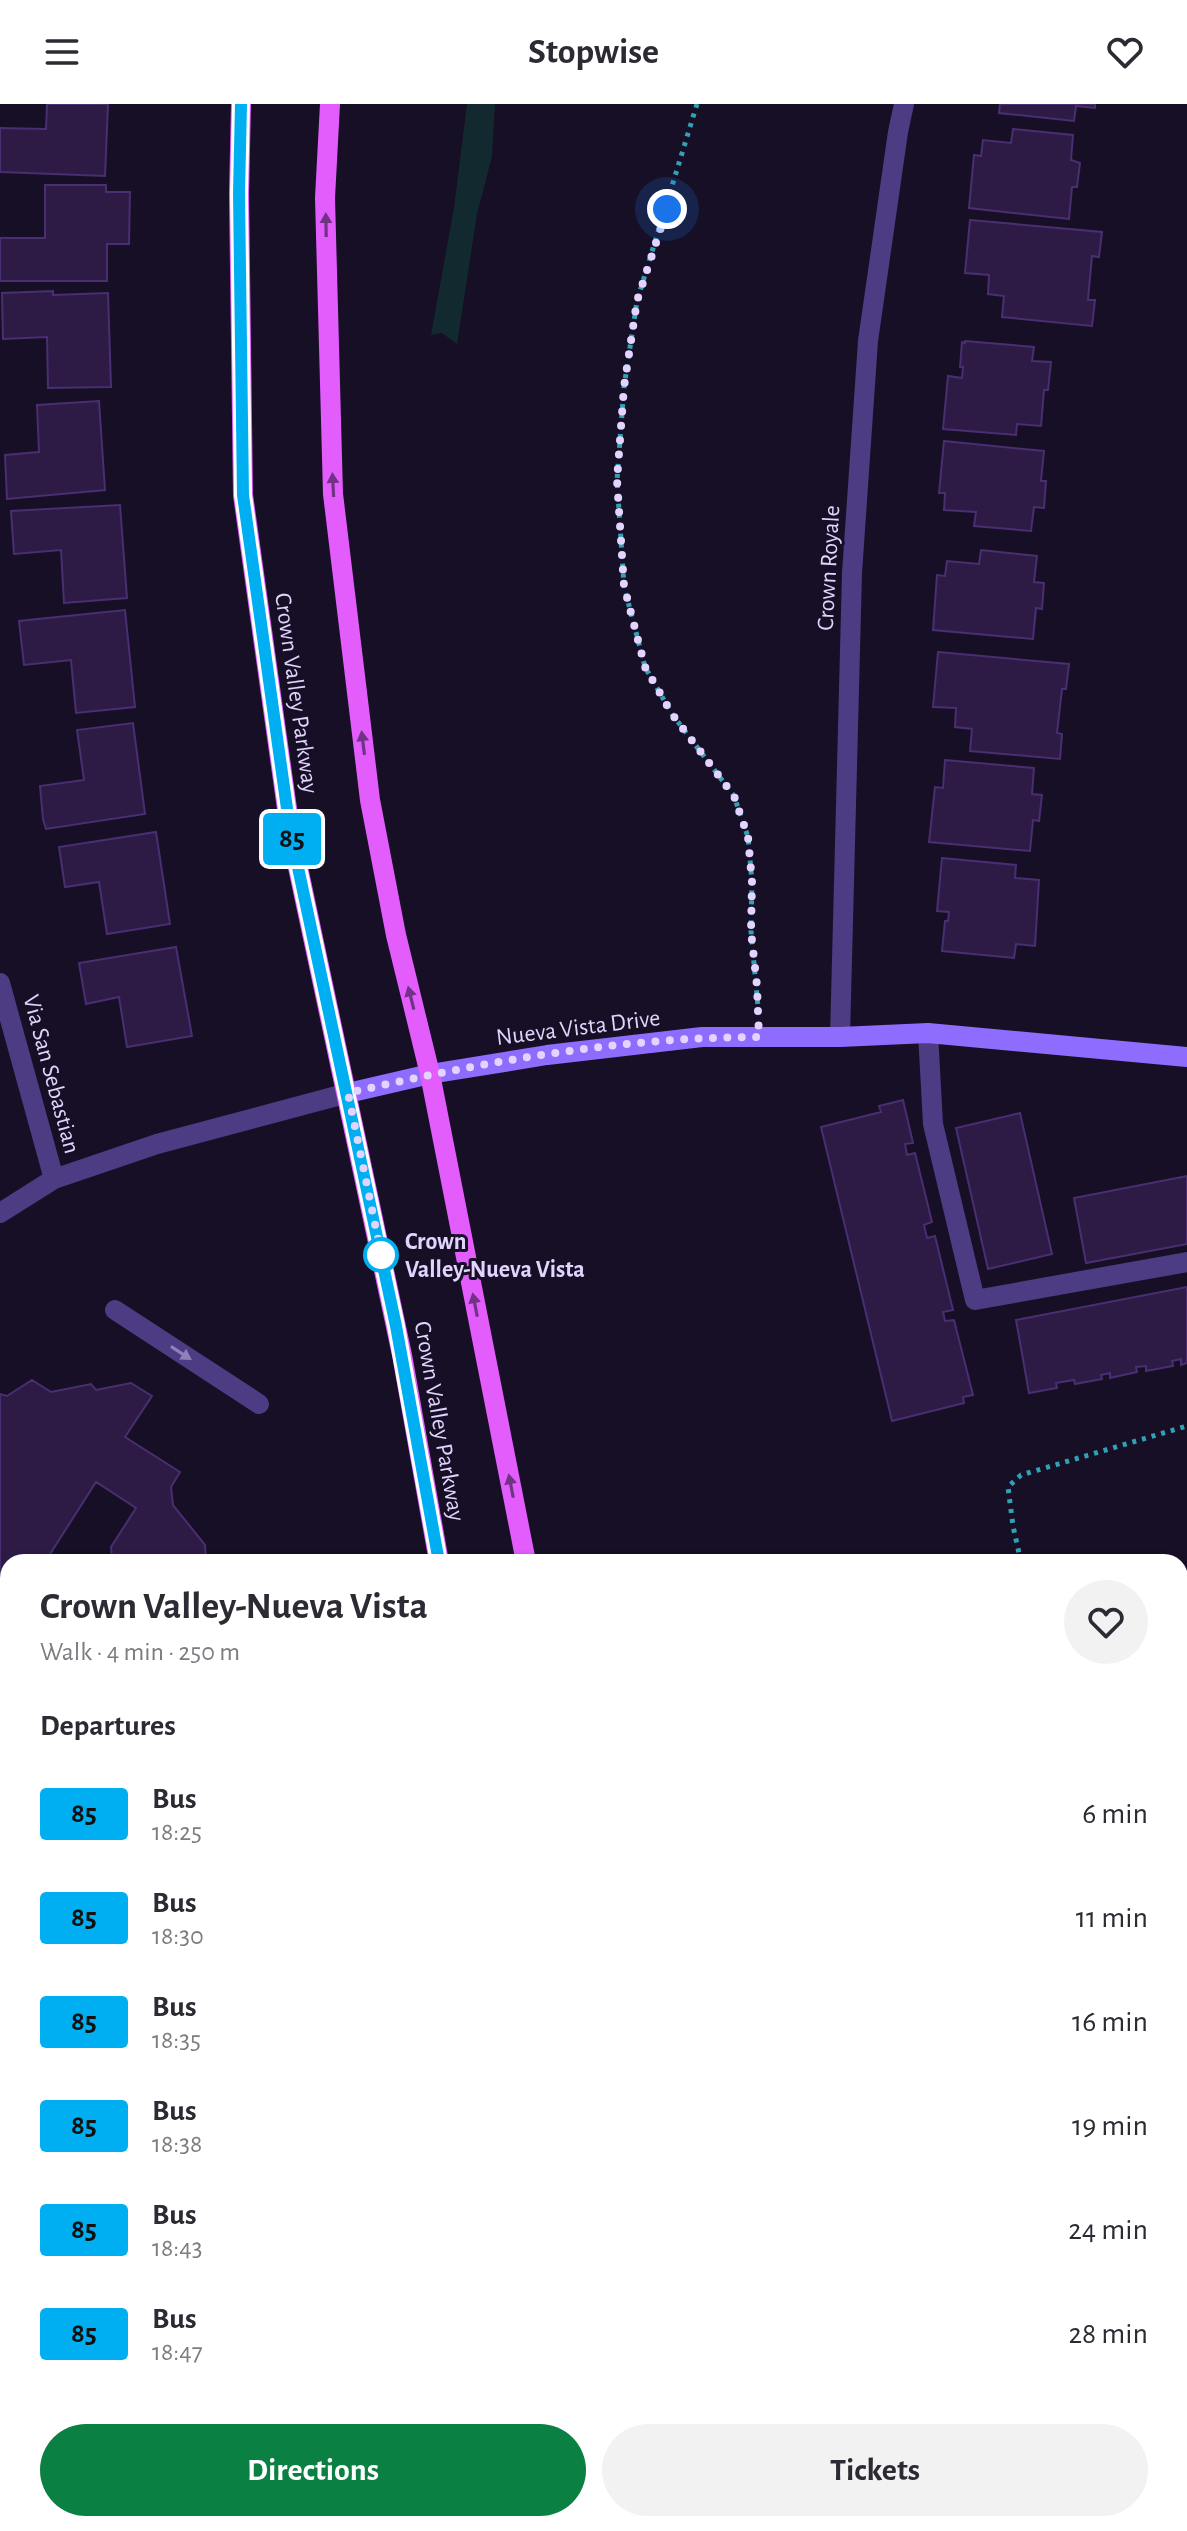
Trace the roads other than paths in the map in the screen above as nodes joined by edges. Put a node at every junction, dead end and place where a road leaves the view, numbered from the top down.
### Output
1 (241, 104) edge
2 (330, 104) edge
3 (904, 104) edge
4 (0, 983) edge
5 (928, 1033) junction
6 (840, 1037) junction
7 (1187, 1057) edge
8 (430, 1074) junction
9 (348, 1093) junction
10 (54, 1179) junction
11 (0, 1213) edge
12 (1187, 1262) edge
13 (115, 1310) dead end
14 (259, 1404) dead end
15 (438, 1554) edge
16 (524, 1554) edge

1 - 9 main road, Crown Valley Parkway
8 -> 2 main road
3 - 6 street, Crown Royale
4 - 10 street, Via San Sebastian
5 - 6 street, Nueva Vista Drive
5 - 7 street, Nueva Vista Drive
5 - 12 street
6 - 8 street, Nueva Vista Drive
8 - 9 street, Nueva Vista Drive
16 -> 8 main road
9 - 10 street, Nueva Vista Drive
9 - 15 main road, Crown Valley Parkway
10 - 11 street, Nueva Vista Drive
13 -> 14 street

